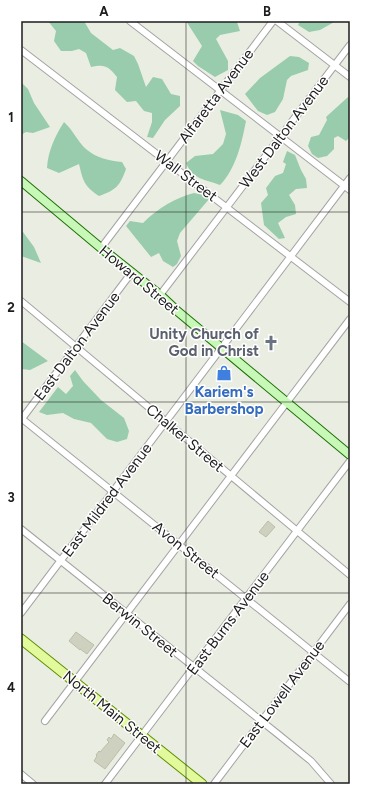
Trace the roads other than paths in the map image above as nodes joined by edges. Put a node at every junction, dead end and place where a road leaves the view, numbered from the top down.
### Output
1 (130, 21) edge
2 (273, 21) edge
3 (277, 21) edge
4 (350, 45) edge
5 (21, 50) edge
6 (335, 66) junction
7 (350, 77) edge
8 (220, 90) junction
9 (280, 136) junction
10 (167, 162) junction
11 (350, 178) edge
12 (21, 181) edge
13 (344, 185) junction
14 (350, 190) edge
15 (227, 207) junction
16 (101, 248) junction
17 (291, 256) junction
18 (132, 272) junction
19 (160, 295) junction
20 (21, 301) edge
21 (350, 302) edge
22 (350, 319) edge
23 (77, 346) junction
24 (221, 348) junction
25 (286, 402) junction
26 (21, 419) edge
27 (165, 422) junction
28 (350, 455) edge
29 (350, 461) edge
30 (231, 477) junction
31 (112, 492) junction
32 (21, 529) edge
33 (297, 531) junction
34 (179, 545) junction
35 (60, 560) junction
36 (350, 575) edge
37 (246, 599) junction
38 (350, 604) edge
39 (21, 613) edge
40 (127, 614) junction
41 (21, 639) edge
42 (313, 652) junction
43 (194, 668) junction
44 (76, 682) junction
45 (350, 682) edge
46 (45, 721) dead end
47 (262, 721) junction
48 (142, 736) junction
49 (21, 774) edge
50 (33, 784) edge
51 (105, 784) edge
52 (202, 784) edge
53 (214, 784) edge
54 (331, 784) edge

1 - 8 street
2 - 8 street, Alfaretta Avenue
3 - 6 street
4 - 6 street, West Dalton Avenue
5 - 10 street, Wall Street
6 - 7 street
6 - 9 street, West Dalton Avenue
8 - 9 street
8 - 10 street, Alfaretta Avenue
9 - 13 street
9 - 15 street, West Dalton Avenue
10 - 15 street, Wall Street
10 - 16 street, Alfaretta Avenue
11 - 13 street, East Mildred Avenue
12 - 16 main road, Howard Street
13 - 14 street
13 - 17 street, East Mildred Avenue
15 - 17 street, Wall Street
15 - 19 street, West Dalton Avenue
16 - 18 main road, Howard Street
17 - 21 street, Wall Street
17 - 24 street, East Mildred Avenue
18 - 19 main road, Howard Street
18 - 23 street, East Dalton Avenue
19 - 24 main road, Howard Street
20 - 23 street, Chalker Street
22 - 25 street
23 - 26 street, East Dalton Avenue
23 - 27 street, Chalker Street
24 - 25 main road, Howard Street
24 - 27 street, East Mildred Avenue
25 - 28 main road, Howard Street
25 - 30 street
26 - 31 street, Avon Street
27 - 30 street, Chalker Street
27 - 31 street, East Mildred Avenue
29 - 33 street, East Burns Avenue
30 - 33 street, Chalker Street
30 - 34 street
31 - 34 street, Avon Street
31 - 35 street, East Mildred Avenue
32 - 35 street, Berwin Street
33 - 36 street, Chalker Street
33 - 37 street, East Burns Avenue
34 - 37 street, Avon Street
34 - 40 street
35 - 39 street, East Mildred Avenue
35 - 40 street, Berwin Street
37 - 42 street, Avon Street
37 - 43 street, East Burns Avenue
38 - 42 street, East Lowell Avenue
40 - 43 street, Berwin Street
40 - 44 street
41 - 44 main road, North Main Street
42 - 45 street, Avon Street
42 - 47 street, East Lowell Avenue
43 - 47 street, Berwin Street
43 - 48 street, East Burns Avenue
44 - 46 street
44 - 48 main road, North Main Street
47 - 53 street, East Lowell Avenue
47 - 54 street, Berwin Street
48 - 51 street, East Burns Avenue
48 - 52 main road, North Main Street
49 - 50 street

